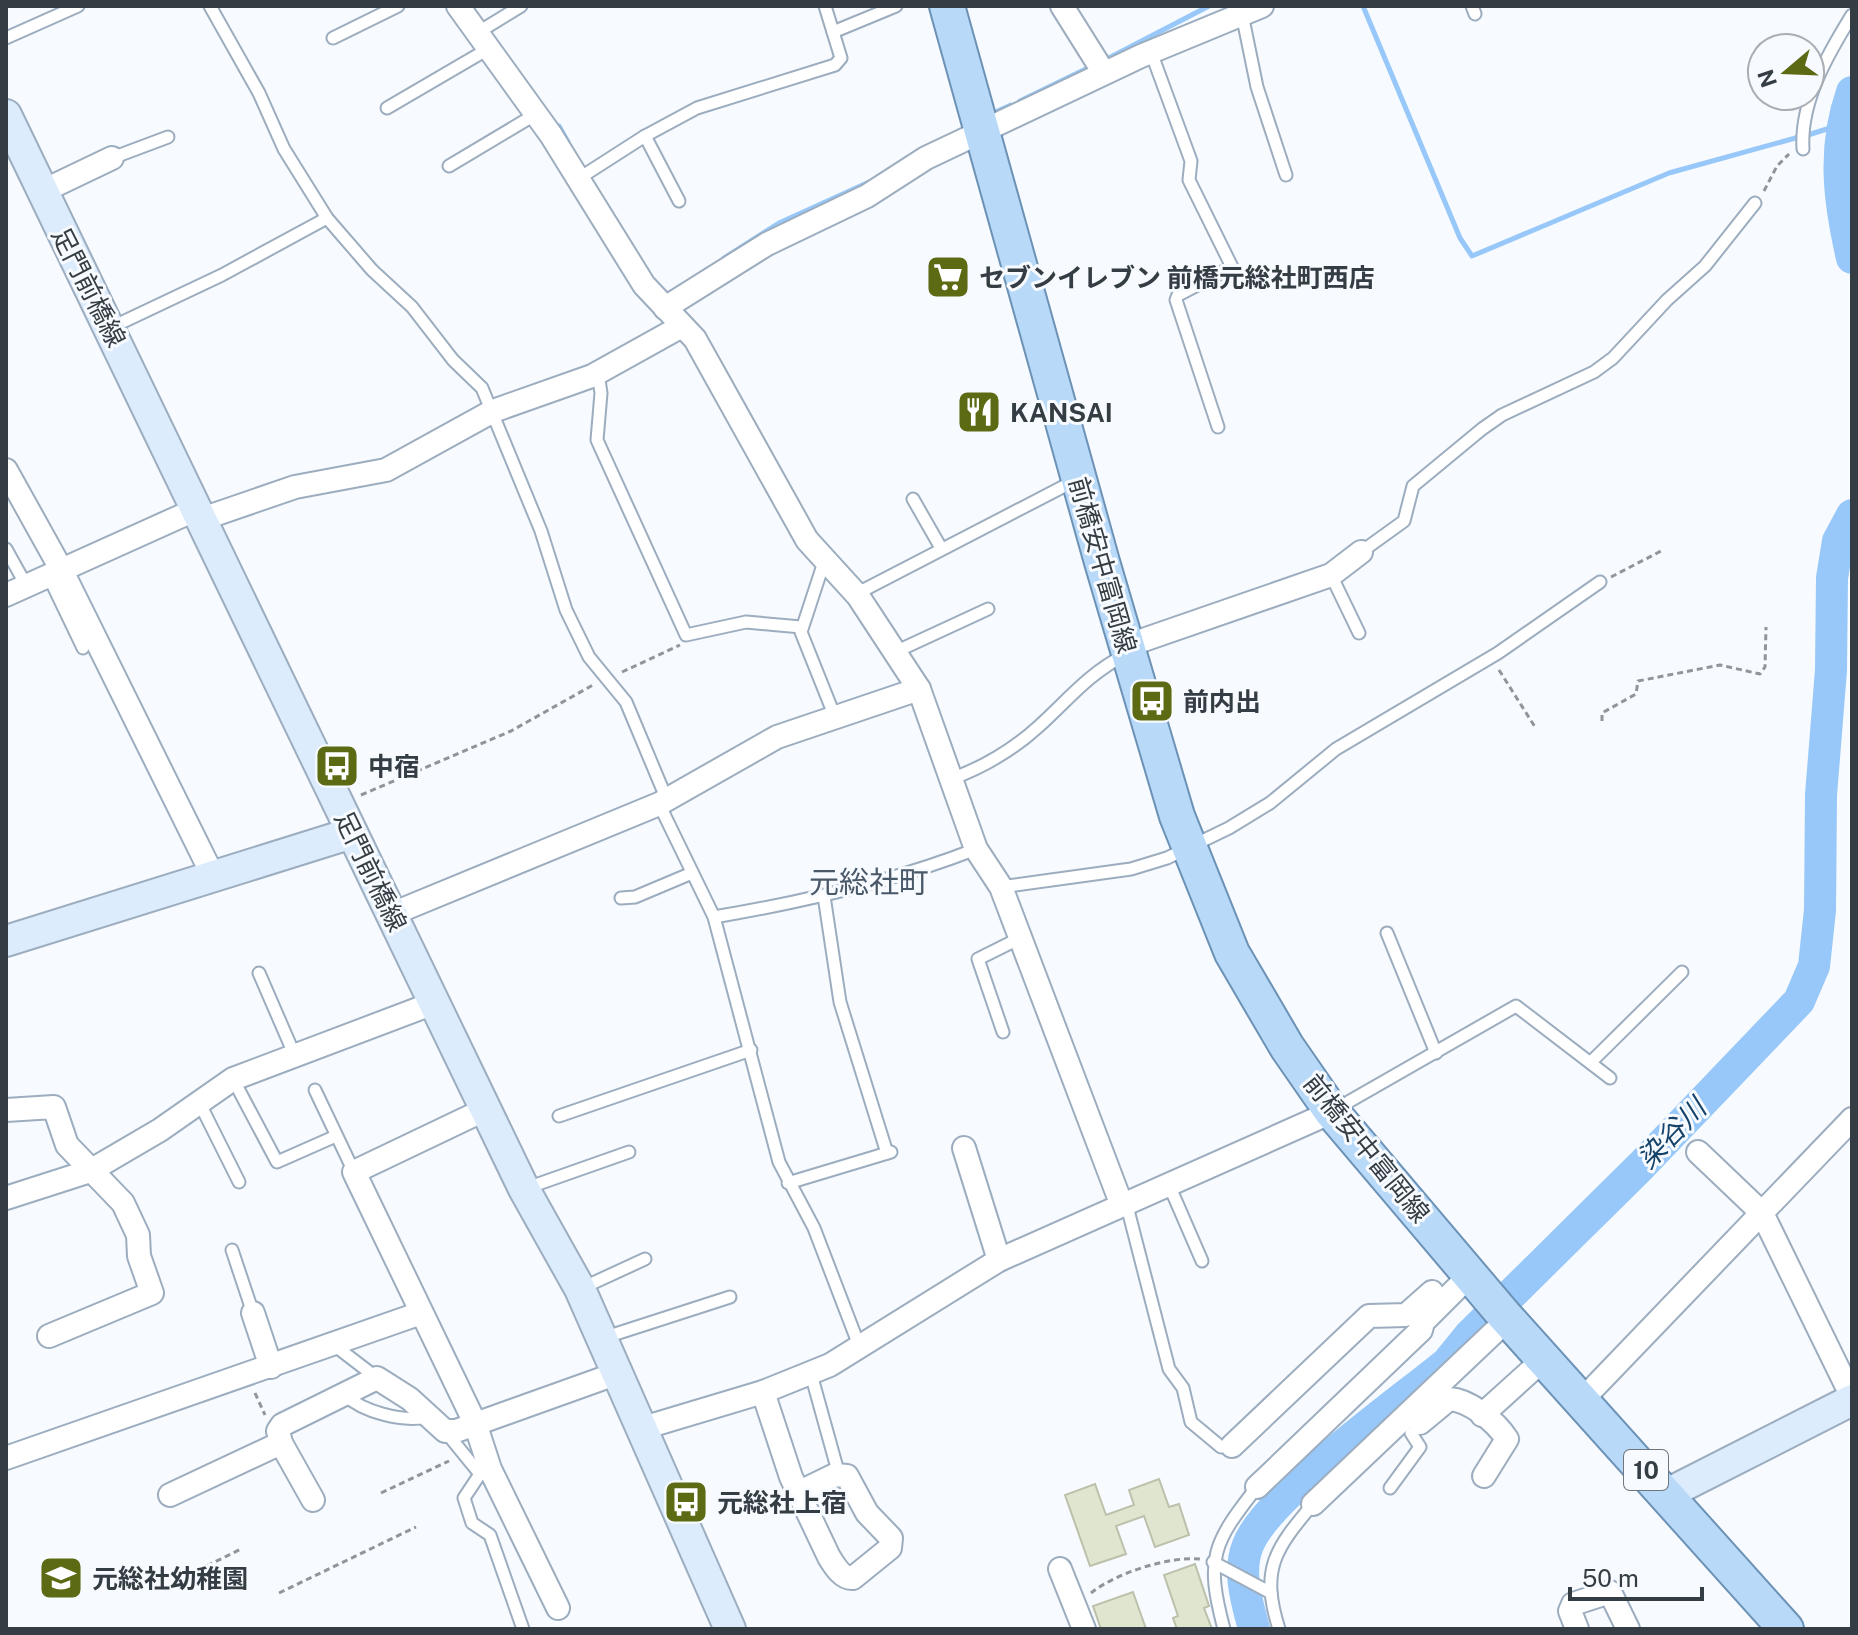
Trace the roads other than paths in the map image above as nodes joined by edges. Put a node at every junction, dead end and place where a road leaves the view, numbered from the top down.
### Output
1 (78, 6) edge
2 (210, 6) edge
3 (398, 6) edge
4 (458, 6) edge
5 (521, 6) edge
6 (825, 6) edge
7 (896, 6) edge
8 (947, 6) edge
9 (1062, 6) edge
10 (1252, 10) edge
11 (1852, 15) edge
12 (833, 32) junction
13 (6, 38) edge
14 (333, 38) dead end
15 (483, 41) junction
16 (1151, 52) junction
17 (1104, 73) junction
18 (387, 108) dead end
19 (536, 114) junction
20 (6, 115) edge
21 (981, 134) junction
22 (645, 136) junction
23 (168, 137) dead end
24 (1803, 149) road end
25 (112, 158) joint
26 (449, 166) dead end
27 (1286, 175) dead end
28 (578, 179) junction
29 (41, 192) junction
30 (679, 201) dead end
31 (1755, 203) road end
32 (327, 218) junction
33 (665, 308) junction
34 (682, 326) junction
35 (110, 328) junction
36 (598, 373) junction
37 (493, 411) junction
38 (1218, 427) dead end
39 (6, 470) edge
40 (1079, 479) junction
41 (913, 499) dead end
42 (200, 514) junction
43 (941, 548) junction
44 (6, 549) edge
45 (1361, 552) joint
46 (824, 562) junction
47 (55, 572) junction
48 (1331, 575) junction
49 (1600, 582) road end
50 (16, 590) edge
51 (856, 594) junction
52 (988, 609) dead end
53 (801, 627) junction
54 (1359, 633) dead end
55 (83, 648) dead end
56 (1127, 650) junction
57 (895, 652) junction
58 (919, 689) junction
59 (835, 717) junction
60 (951, 779) junction
61 (663, 802) junction
62 (352, 833) junction
63 (1187, 847) junction
64 (976, 849) junction
65 (692, 873) junction
66 (213, 876) junction
67 (1001, 887) junction
68 (824, 896) junction
69 (621, 898) dead end
70 (392, 914) junction
71 (714, 917) junction
72 (1387, 933) dead end
73 (1020, 938) junction
74 (6, 941) edge
75 (1682, 972) dead end
76 (259, 973) dead end
77 (434, 1003) junction
78 (1003, 1032) dead end
79 (751, 1050) junction
80 (1436, 1053) junction
81 (295, 1056) junction
82 (1591, 1062) junction
83 (1610, 1078) dead end
84 (233, 1079) junction
85 (315, 1090) dead end
86 (198, 1101) junction
87 (486, 1109) junction
88 (6, 1110) edge
89 (1332, 1112) junction
90 (559, 1116) dead end
91 (1852, 1119) edge
92 (336, 1136) junction
93 (964, 1148) dead end
94 (629, 1152) dead end
95 (1698, 1152) dead end
96 (90, 1171) junction
97 (354, 1172) junction
98 (239, 1182) dead end
99 (788, 1183) junction
100 (1169, 1185) junction
101 (524, 1189) junction
102 (6, 1198) edge
103 (1121, 1203) junction
104 (1762, 1213) junction
105 (232, 1250) dead end
106 (645, 1259) dead end
107 (999, 1260) junction
108 (1202, 1261) dead end
109 (1470, 1272) junction
110 (580, 1289) junction
111 (730, 1297) dead end
112 (253, 1313) joint
113 (421, 1313) junction
114 (1506, 1317) junction
115 (49, 1336) dead end
116 (602, 1338) junction
117 (334, 1345) junction
118 (860, 1349) junction
119 (1545, 1358) junction
120 (271, 1367) junction
121 (618, 1373) junction
122 (811, 1374) junction
123 (377, 1378) junction
124 (763, 1392) junction
125 (345, 1395) junction
126 (1583, 1399) junction
127 (1852, 1399) edge
128 (1482, 1415) junction
129 (475, 1423) junction
130 (437, 1424) junction
131 (643, 1428) junction
132 (1411, 1433) joint
133 (280, 1437) junction
134 (1232, 1446) joint
135 (6, 1458) edge
136 (485, 1472) junction
137 (839, 1475) junction
138 (1484, 1476) dead end
139 (1257, 1487) joint
140 (1390, 1488) dead end
141 (798, 1493) junction
142 (1667, 1494) junction
143 (170, 1495) dead end
144 (313, 1500) dead end
145 (1313, 1504) joint
146 (1216, 1565) junction
147 (1060, 1569) dead end
148 (1268, 1592) junction
149 (558, 1608) dead end
150 (523, 1629) edge
151 (730, 1629) edge
152 (1084, 1629) edge
153 (1224, 1629) edge
154 (1279, 1629) edge
155 (1577, 1629) edge
156 (1628, 1629) edge
157 (1786, 1629) edge

1 - 13 lane
2 - 32 lane
3 - 14 lane
4 - 15 street
5 - 15 lane
6 - 12 lane
7 - 12 lane
8 - 21 main road, 前橋安中富岡線 / 10
9 - 17 street
10 - 16 street
10 - 27 lane
11 - 24 lane
12 - 22 lane
15 - 18 lane
15 - 19 street
16 - 17 street
16 - 38 lane
17 - 21 street
19 - 26 lane
19 - 28 street
20 - 29 main road, 足門前橋線
21 - 33 street
21 - 40 main road, 前橋安中富岡線 / 10
22 - 28 lane
22 - 30 lane
23 - 25 lane
25 - 29 street
28 - 33 street
29 - 35 main road, 足門前橋線
31 - 45 lane
32 - 35 lane
32 - 37 lane
33 - 34 street
34 - 36 street
34 - 46 street
35 - 42 main road, 足門前橋線
36 - 37 street
36 - 53 lane
37 - 42 street
37 - 61 lane
39 - 47 street
40 - 43 lane
40 - 56 main road, 前橋安中富岡線 / 10
41 - 43 lane
42 - 47 street
42 - 62 main road, 足門前橋線
43 - 51 lane
44 - 50 lane
45 - 48 street
46 - 51 street
46 - 53 lane
47 - 50 street
47 - 55 lane
47 - 66 street
48 - 54 lane
48 - 56 street
49 - 63 lane
51 - 57 street
52 - 57 lane
53 - 59 lane
56 - 60 lane
56 - 63 main road, 前橋安中富岡線 / 10
57 - 58 street
58 - 59 street
58 - 60 street
59 - 61 street
60 - 64 street
61 - 65 lane
61 - 70 street
62 - 66 main road
62 - 70 main road, 足門前橋線
63 - 67 lane
63 - 89 main road, 前橋安中富岡線 / 10
64 - 67 street
64 - 68 lane
65 - 69 lane
65 - 71 lane
66 - 74 main road
67 - 73 street
68 - 71 lane
68 - 99 lane
70 - 77 main road, 足門前橋線
71 - 79 lane
72 - 80 lane
73 - 78 lane
73 - 103 street
75 - 82 lane
76 - 81 lane
77 - 81 street
77 - 87 main road, 足門前橋線
79 - 90 lane
79 - 99 lane
80 - 82 lane
80 - 89 lane
81 - 84 street
82 - 83 lane
84 - 86 street
84 - 92 lane
85 - 92 lane
86 - 96 street
86 - 98 lane
87 - 97 street
87 - 101 main road, 足門前橋線
88 - 96 street
89 - 100 street
89 - 109 main road, 前橋安中富岡線 / 10
91 - 104 street
92 - 97 lane
93 - 107 street
94 - 101 lane
95 - 104 street
96 - 102 street
96 - 115 street
97 - 113 street
99 - 118 lane
100 - 103 street
100 - 108 lane
101 - 110 main road, 足門前橋線
103 - 107 street
103 - 134 lane
104 - 126 street
104 - 127 street
105 - 112 lane
106 - 110 lane
107 - 118 street
109 - 114 main road, 10
109 - 134 street
109 - 139 street
110 - 116 main road, 足門前橋線
111 - 116 lane
112 - 120 street
113 - 117 street
113 - 129 street
114 - 119 main road, 10
114 - 145 street
116 - 121 main road, 足門前橋線
117 - 120 street
117 - 123 lane
118 - 122 street
119 - 126 main road, 10
119 - 128 street
120 - 135 street
121 - 129 street
121 - 131 main road, 足門前橋線
122 - 124 street
122 - 137 lane
123 - 125 street
123 - 130 street
124 - 131 street
124 - 141 street
125 - 130 lane
125 - 133 street
126 - 142 main road, 10
127 - 142 main road
128 - 132 street
128 - 138 street
129 - 130 street
129 - 136 street
130 - 136 lane
131 - 151 main road, 足門前橋線
132 - 140 lane
133 - 143 street
133 - 144 street
136 - 149 street
136 - 150 lane
137 - 141 street
137 - 141 street
139 - 146 lane
142 - 157 main road, 10
145 - 148 lane
146 - 148 lane
146 - 153 lane
147 - 152 street
148 - 154 lane
155 - 156 street

